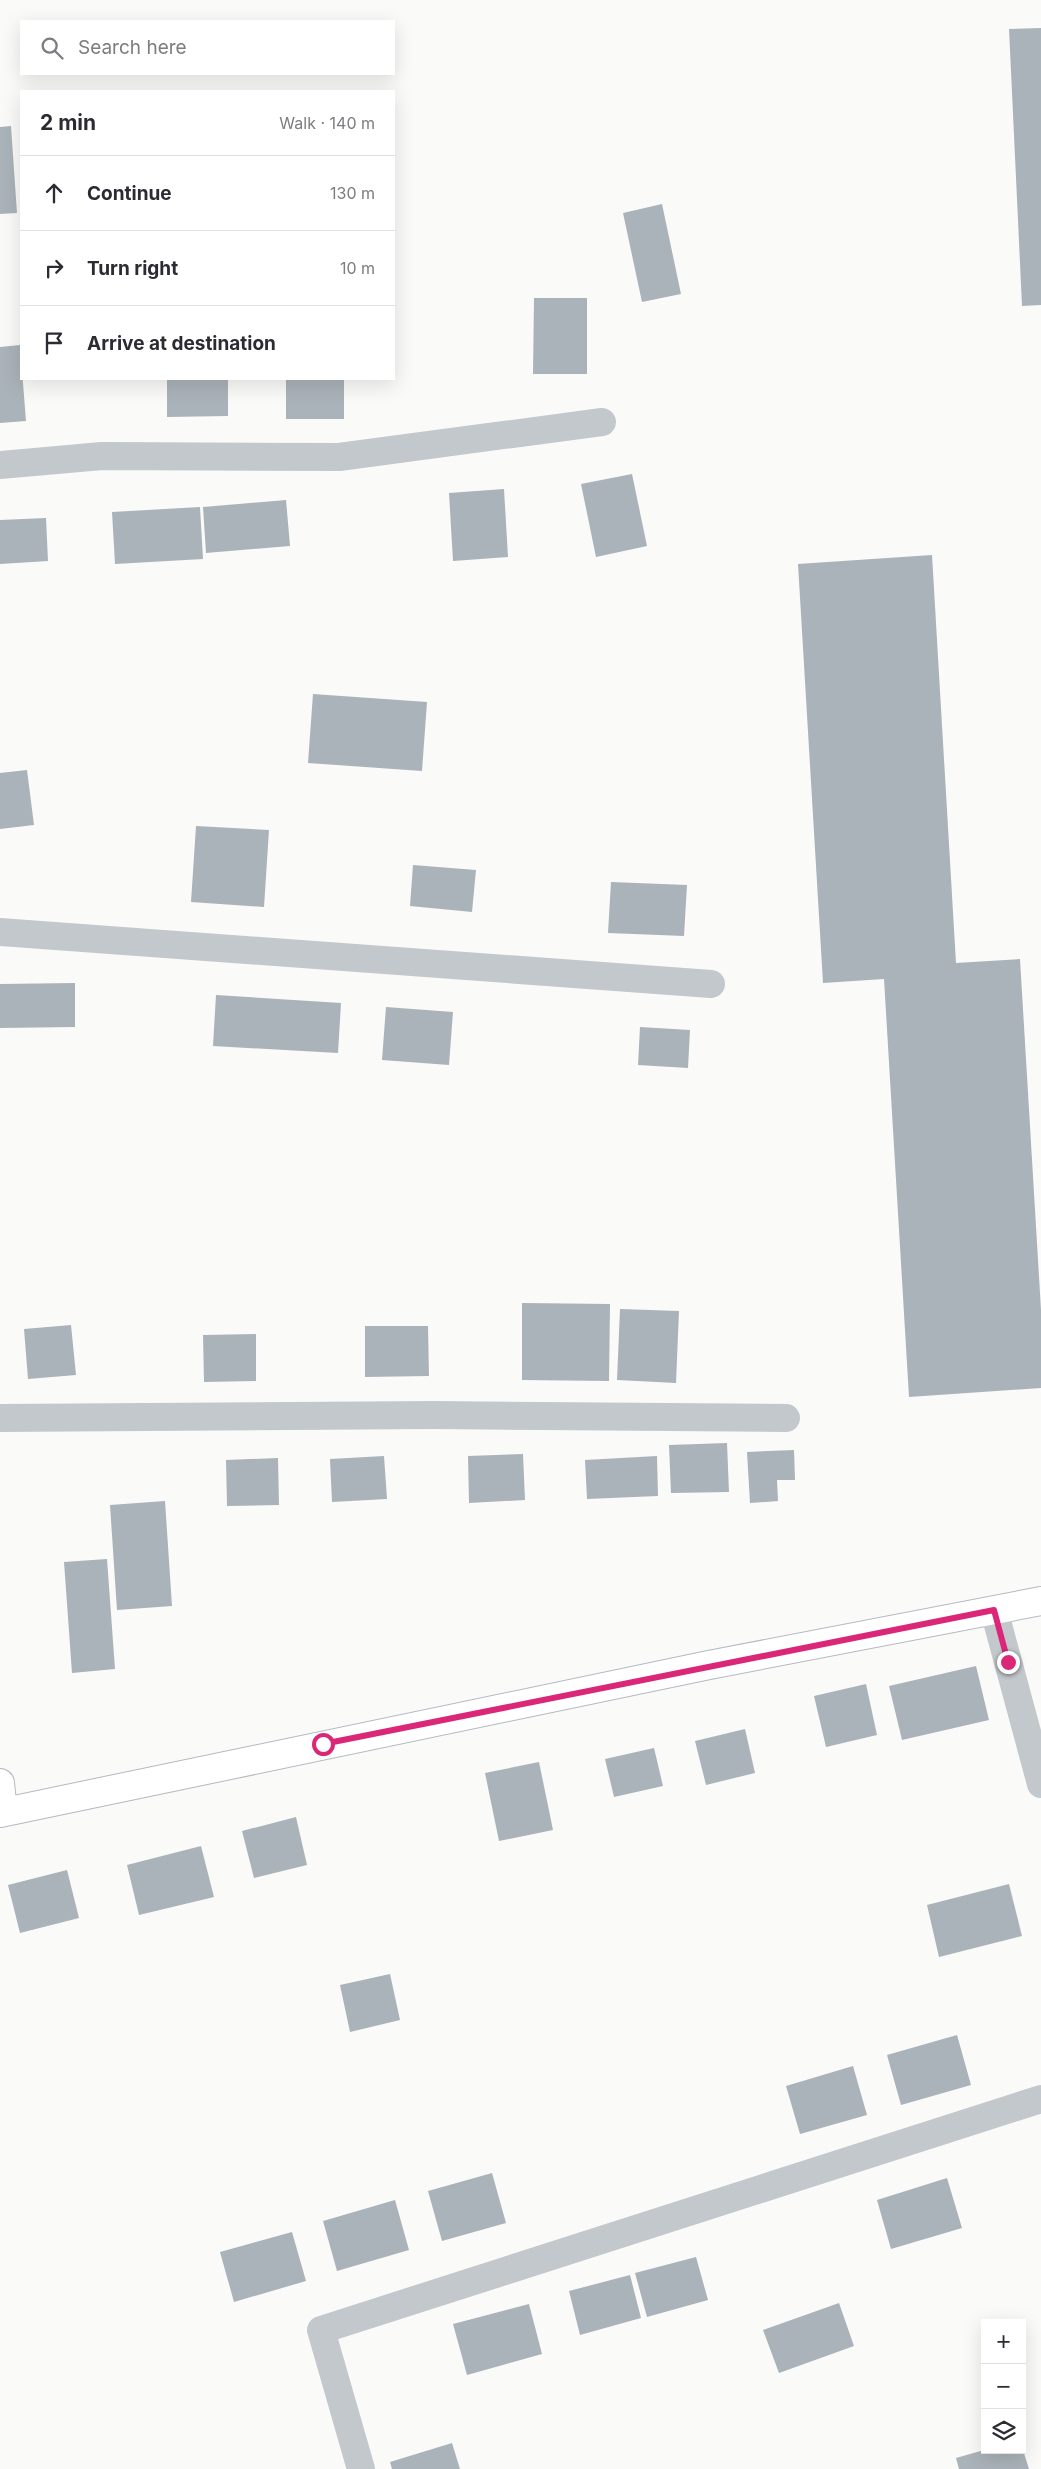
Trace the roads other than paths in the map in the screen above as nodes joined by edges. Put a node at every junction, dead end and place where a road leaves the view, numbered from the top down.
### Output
1 (602, 422) dead end
2 (0, 465) edge
3 (0, 932) edge
4 (711, 984) dead end
5 (0, 1418) edge
6 (786, 1418) dead end
7 (1041, 1601) edge
8 (994, 1610) junction
9 (0, 1783) edge
10 (1041, 1784) edge
11 (1, 1812) edge
12 (1041, 2099) edge
13 (361, 2469) edge

1 - 2 street
3 - 4 street
5 - 6 street
7 - 8 street
8 - 10 street
8 - 11 street
9 - 11 street
12 - 13 street

